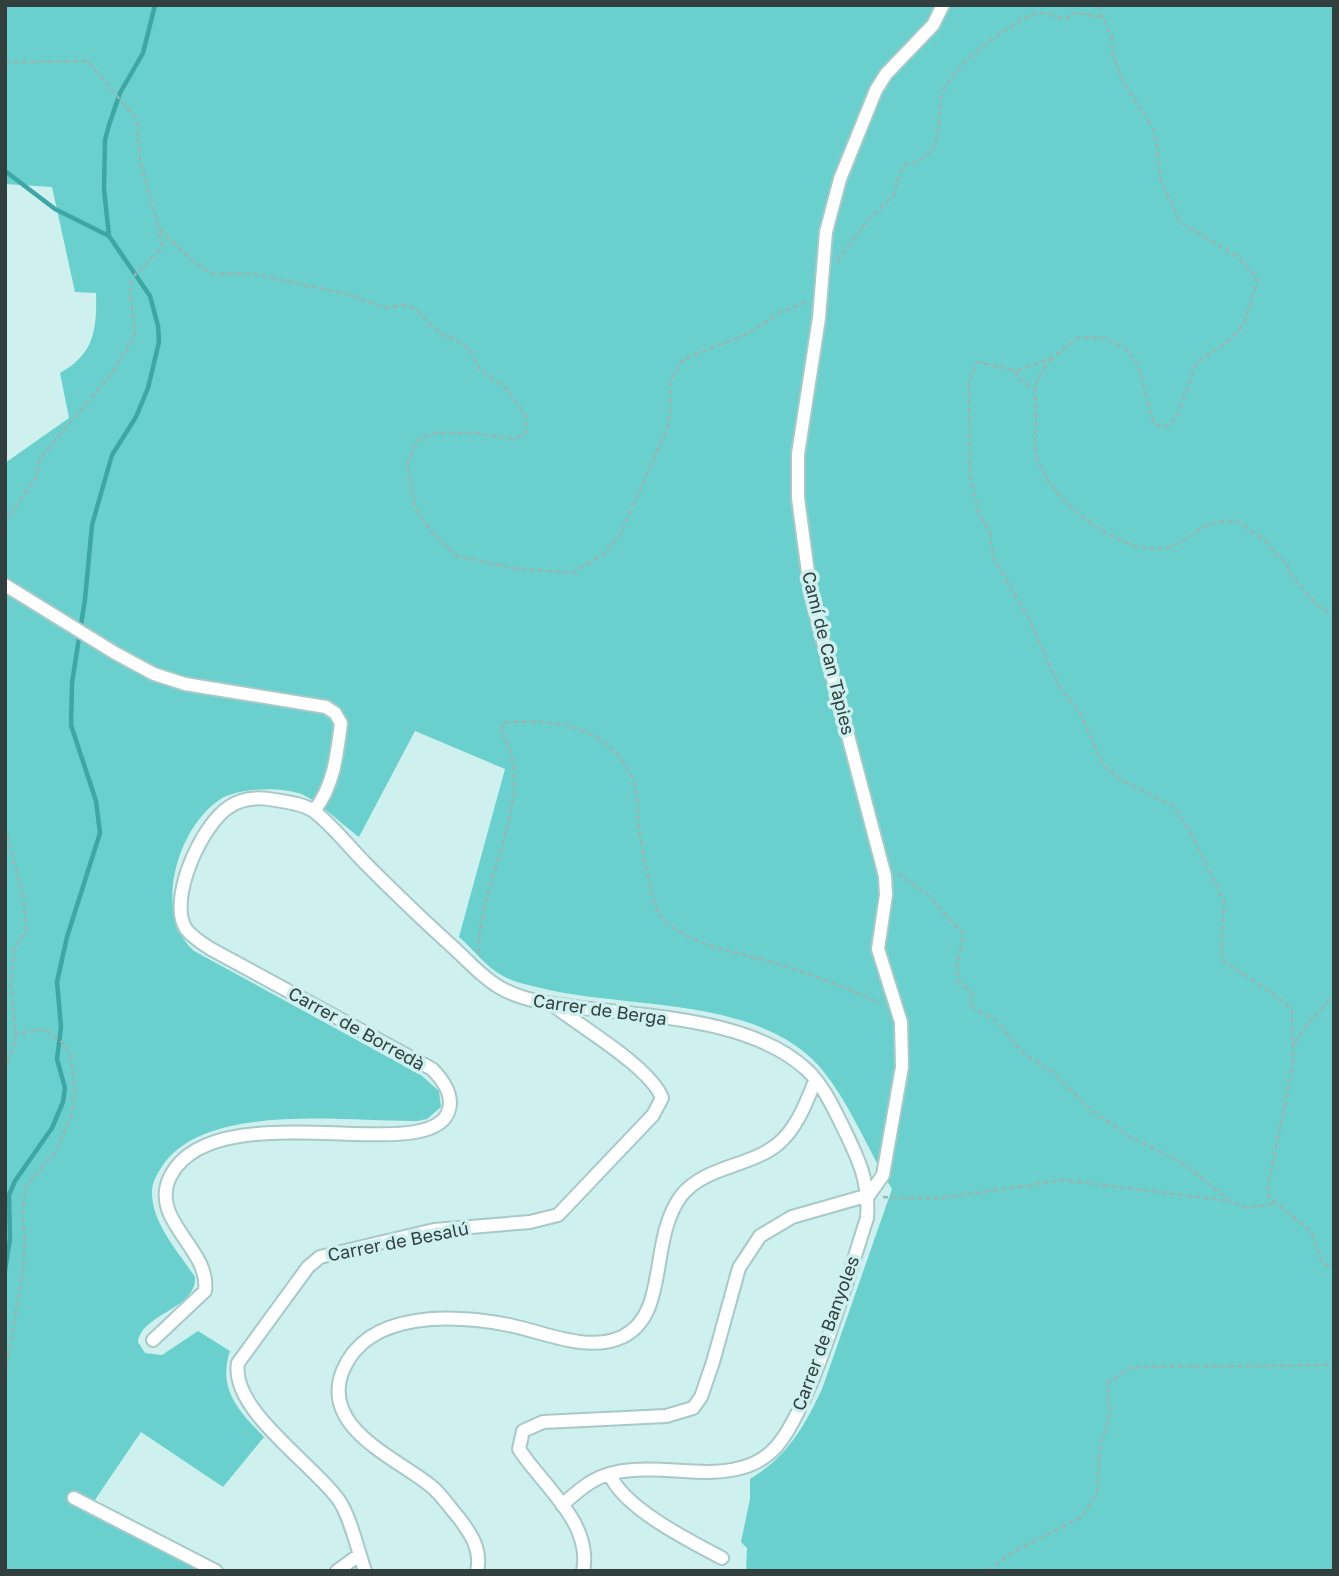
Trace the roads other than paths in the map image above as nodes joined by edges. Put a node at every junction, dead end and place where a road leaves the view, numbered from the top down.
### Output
1 (943, 5) edge
2 (5, 585) edge
3 (314, 811) junction
4 (552, 1004) junction
5 (815, 1081) junction
6 (869, 1195) junction
7 (153, 1340) dead end
8 (610, 1475) junction
9 (74, 1498) dead end
10 (562, 1505) junction
11 (359, 1555) junction
12 (722, 1558) dead end
13 (216, 1571) edge
14 (337, 1571) edge
15 (365, 1571) edge
16 (477, 1571) edge
17 (583, 1571) edge

1 - 6 street, Camí de Can Tàpies
2 - 3 street
3 - 4 street, Carrer de Berga
3 - 7 street, Carrer de Borredà
4 - 5 street, Carrer de Berga
4 - 11 street, Carrer de Besalú
5 - 6 street, Carrer de Berga
5 - 16 street
6 - 8 street, Carrer de Banyoles
6 - 10 street
8 - 10 street, Carrer de Banyoles
8 - 12 street
9 - 13 street
10 - 17 street
11 - 14 street
11 - 15 street, Carrer de Besalú

